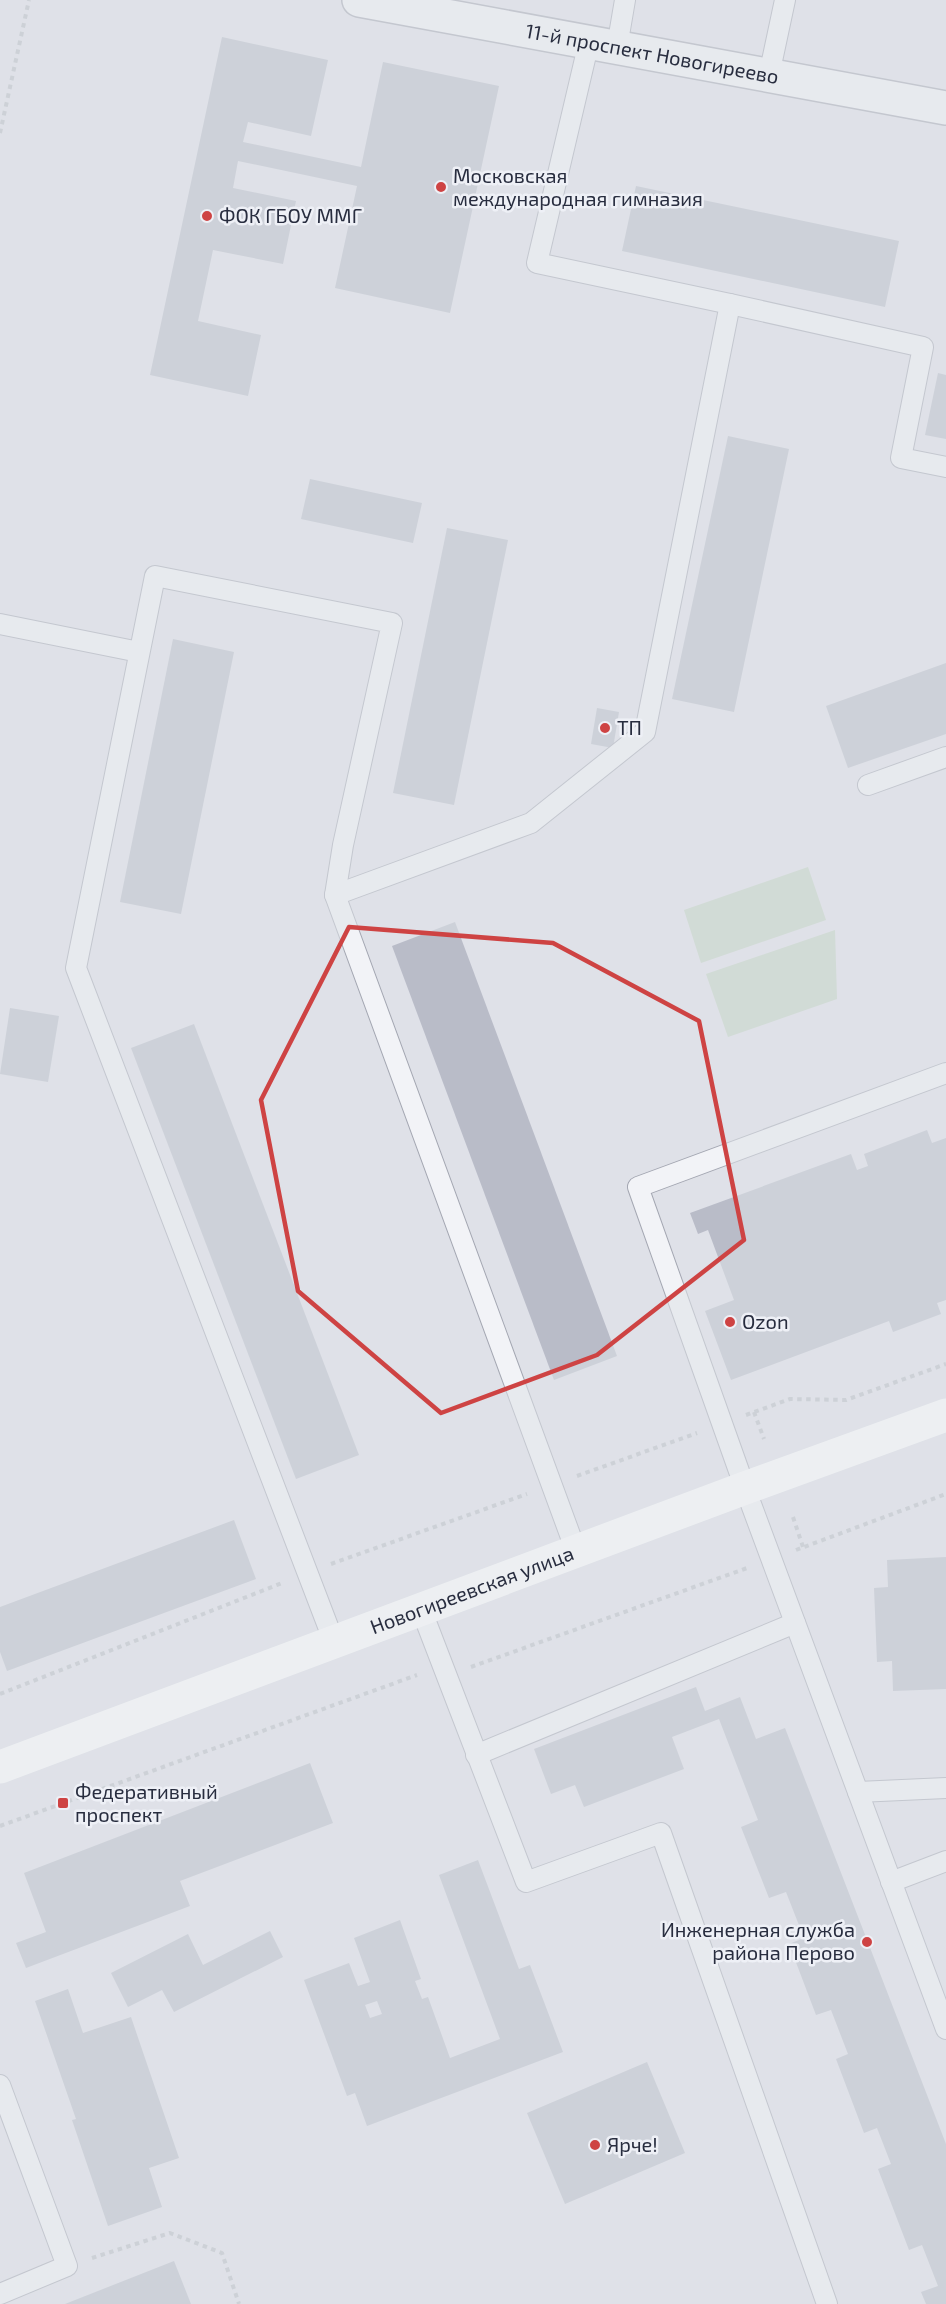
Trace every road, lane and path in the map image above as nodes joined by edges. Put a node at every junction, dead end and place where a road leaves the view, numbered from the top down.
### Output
1 (29, 0) edge
2 (359, 0) edge
3 (625, 0) edge
4 (785, 0) edge
5 (603, 45) junction
6 (769, 75) junction
7 (946, 108) edge
8 (0, 134) edge
9 (730, 304) junction
10 (946, 467) edge
11 (0, 624) edge
12 (140, 652) junction
13 (946, 757) edge
14 (868, 785) dead end
15 (335, 895) junction
16 (946, 1073) edge
17 (946, 1364) edge
18 (754, 1412) junction
19 (946, 1416) edge
20 (722, 1424) junction
21 (764, 1439) dead end
22 (552, 1485) junction
23 (745, 1488) junction
24 (946, 1494) edge
25 (793, 1517) dead end
26 (803, 1547) junction
27 (576, 1551) junction
28 (771, 1559) junction
29 (307, 1573) junction
30 (421, 1610) junction
31 (795, 1623) junction
32 (334, 1642) junction
33 (444, 1672) junction
34 (0, 1694) edge
35 (476, 1755) junction
36 (0, 1767) edge
37 (946, 1788) edge
38 (858, 1792) junction
39 (0, 1826) edge
40 (946, 1861) edge
41 (891, 1882) junction
42 (946, 2029) edge
43 (0, 2085) edge
44 (67, 2266) junction
45 (0, 2294) edge
46 (239, 2304) edge
47 (827, 2304) edge

1 - 8 path
2 - 5 street, 11-й проспект Новогиреево
3 - 5 lane
4 - 6 lane
5 - 6 street, 11-й проспект Новогиреево
5 - 9 lane
6 - 7 street, 11-й проспект Новогиреево
9 - 10 lane
9 - 15 lane
11 - 12 lane
12 - 15 lane
12 - 29 lane
13 - 14 lane
15 - 22 lane
16 - 20 lane
17 - 18 path
18 - 20 path
18 - 21 path
19 - 23 main road, Новогиреевская улица
20 - 22 path
20 - 23 lane
22 - 27 lane
22 - 29 path
23 - 27 main road, Новогиреевская улица
23 - 28 lane
24 - 26 path
25 - 26 path
26 - 28 path
27 - 30 main road, Новогиреевская улица
28 - 31 lane
28 - 33 path
29 - 32 lane
29 - 34 path
30 - 32 main road, Новогиреевская улица
30 - 33 lane
31 - 35 lane
31 - 38 lane
32 - 36 main road, Новогиреевская улица
33 - 35 lane
33 - 39 path
35 - 47 lane
37 - 38 lane
38 - 41 lane
40 - 41 lane
41 - 42 lane
43 - 44 lane
44 - 45 lane
44 - 46 path

